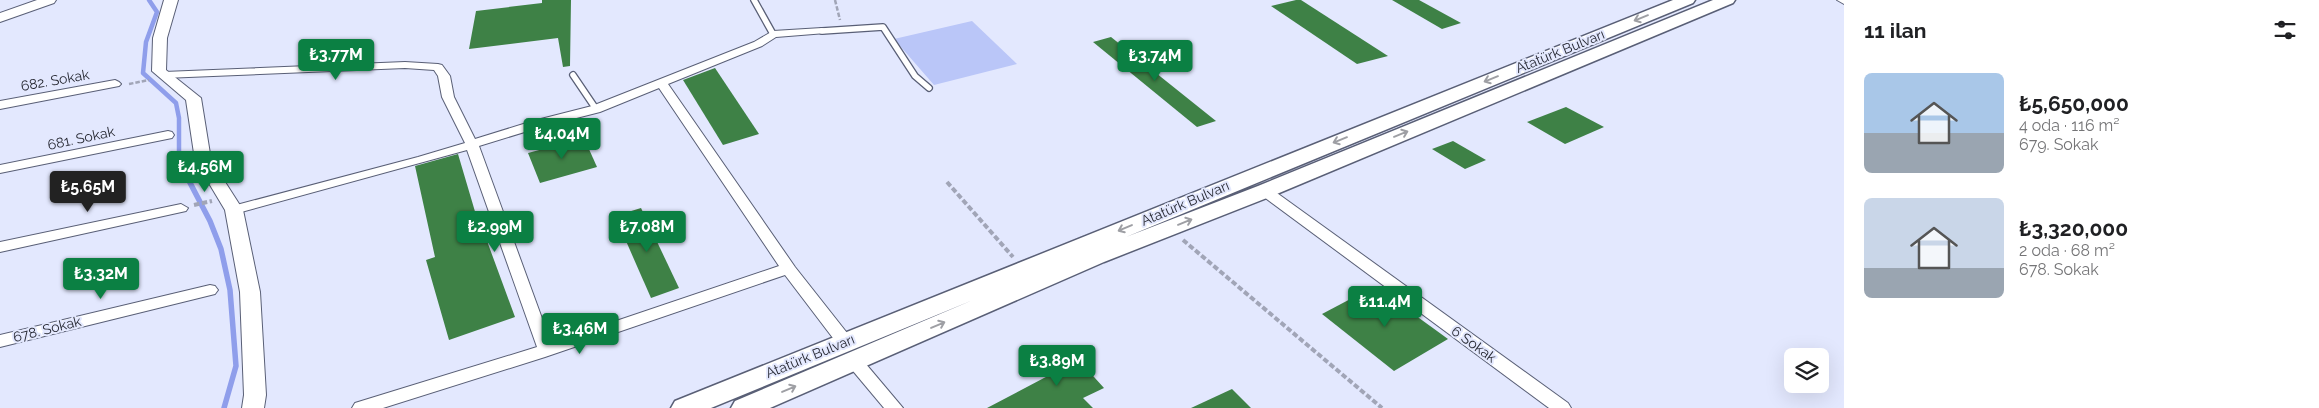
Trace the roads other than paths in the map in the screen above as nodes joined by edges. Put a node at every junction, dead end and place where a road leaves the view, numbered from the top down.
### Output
1 (49, 0) edge
2 (171, 0) edge
3 (754, 0) edge
4 (1687, 0) edge
5 (1727, 0) edge
6 (0, 18) edge
7 (822, 31) joint
8 (773, 34) junction
9 (164, 75) junction
10 (573, 75) dead end
11 (661, 82) junction
12 (115, 84) dead end
13 (929, 88) dead end
14 (0, 105) edge
15 (596, 109) junction
16 (168, 135) dead end
17 (472, 145) junction
18 (0, 169) edge
19 (1264, 190) junction
20 (186, 207) road end
21 (234, 210) junction
22 (0, 247) edge
23 (788, 268) junction
24 (210, 290) dead end
25 (0, 341) edge
26 (845, 342) junction
27 (546, 350) junction
28 (854, 361) junction
29 (253, 408) edge
30 (360, 408) edge
31 (684, 408) edge
32 (744, 408) edge
33 (894, 408) edge
34 (1562, 408) edge

1 - 6 street
2 - 9 street
3 - 8 lane
4 -> 26 main road, Atatürk Bulvarı
19 -> 5 main road, Atatürk Bulvarı
7 - 8 street
7 - 13 lane
8 - 11 street
9 - 17 street
9 - 21 street
10 - 15 lane
11 - 15 street
11 - 23 street
12 - 14 street, 682. Sokak
15 - 17 street
16 - 18 street, 681. Sokak
17 - 21 street
17 - 27 street
28 -> 19 main road, Atatürk Bulvarı
19 - 34 street, 6 Sokak
20 - 22 street
21 - 29 street
23 - 26 street
23 - 27 street
24 - 25 street, 678. Sokak
26 - 31 main road, Atatürk Bulvarı
27 - 30 street
32 -> 28 main road, Atatürk Bulvarı
28 - 33 street

